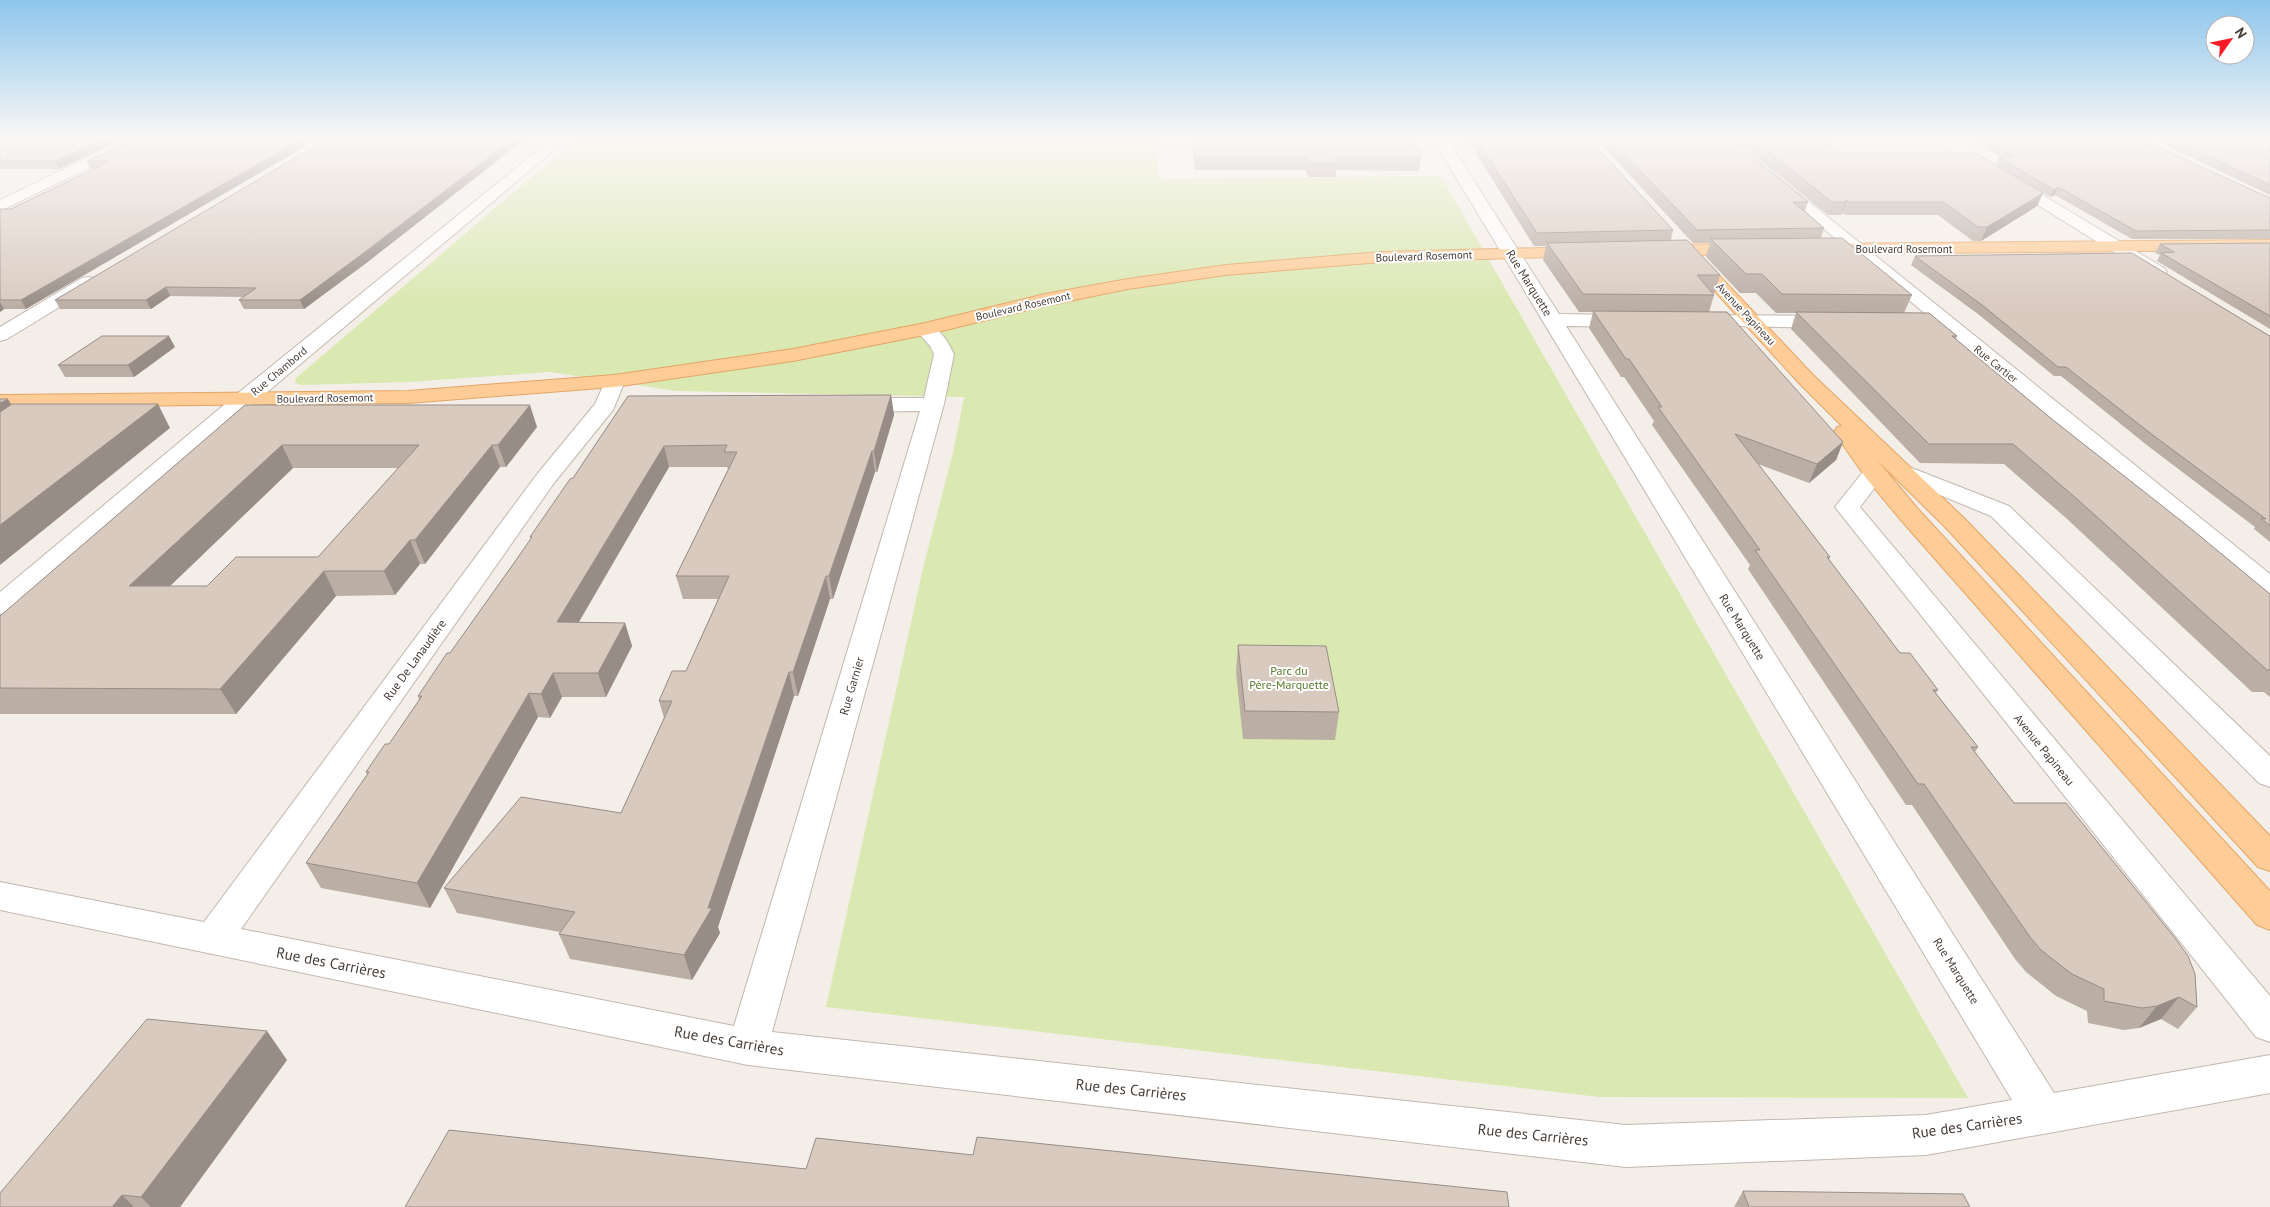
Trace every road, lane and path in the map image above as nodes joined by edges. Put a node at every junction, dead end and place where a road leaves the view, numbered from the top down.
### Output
1 (22, 195) edge
2 (492, 195) edge
3 (1475, 195) edge
4 (1791, 195) edge
5 (2031, 195) edge
6 (0, 206) edge
7 (1681, 243) junction
8 (2270, 245) edge
9 (2114, 246) junction
10 (1761, 249) edge
11 (1801, 249) edge
12 (1856, 249) junction
13 (1644, 250) edge
14 (1598, 252) edge
15 (1510, 253) junction
16 (105, 273) edge
17 (2176, 282) edge
18 (1552, 320) junction
19 (1642, 321) edge
20 (1678, 321) edge
21 (1753, 322) junction
22 (1846, 322) edge
23 (1919, 322) edge
24 (1944, 322) junction
25 (925, 329) junction
26 (0, 335) edge
27 (1806, 379) junction
28 (608, 394) junction
29 (245, 399) junction
30 (0, 401) edge
31 (933, 404) junction
32 (839, 405) edge
33 (1889, 472) junction
34 (2270, 587) edge
35 (0, 606) edge
36 (2270, 775) edge
37 (2270, 858) edge
38 (0, 896) edge
39 (2270, 915) edge
40 (213, 939) junction
41 (2270, 1025) edge
42 (748, 1047) junction
43 (2270, 1074) edge
44 (2044, 1114) junction

1 - 6 street
2 - 29 street, Rue Chambord
3 - 15 street, Rue Marquette
4 - 12 street, Rue Cartier
5 - 9 street
7 - 10 main road
7 - 13 main road
7 - 21 main road, Avenue Papineau
8 - 9 main road, Boulevard Rosemont
9 - 12 main road, Boulevard Rosemont
9 - 17 street
11 - 12 main road, Boulevard Rosemont
12 - 24 street, Rue Cartier
14 - 15 main road, Boulevard Rosemont
15 - 18 street, Rue Marquette
15 - 25 main road, Boulevard Rosemont
16 - 26 street
18 - 19 street
18 - 44 street, Rue Marquette
20 - 21 street
21 - 22 street
21 - 27 main road, Avenue Papineau
23 - 24 street
24 - 34 street, Rue Cartier
25 - 28 main road, Boulevard Rosemont
25 - 31 street, Rue Garnier
27 - 33 main road, Avenue Papineau
27 - 33 main road, Avenue Papineau
28 - 29 main road, Boulevard Rosemont
28 - 40 street, Rue De Lanaudière
29 - 30 main road, Boulevard Rosemont
29 - 35 street, Rue Chambord
31 - 32 street
31 - 42 street, Rue Garnier
33 - 36 street, Avenue Papineau
33 - 37 main road, Avenue Papineau
33 - 39 main road, Avenue Papineau
33 - 41 street, Avenue Papineau
38 - 40 street, Rue des Carrières
40 - 42 street, Rue des Carrières
42 - 44 street, Rue des Carrières
43 - 44 street, Rue des Carrières

